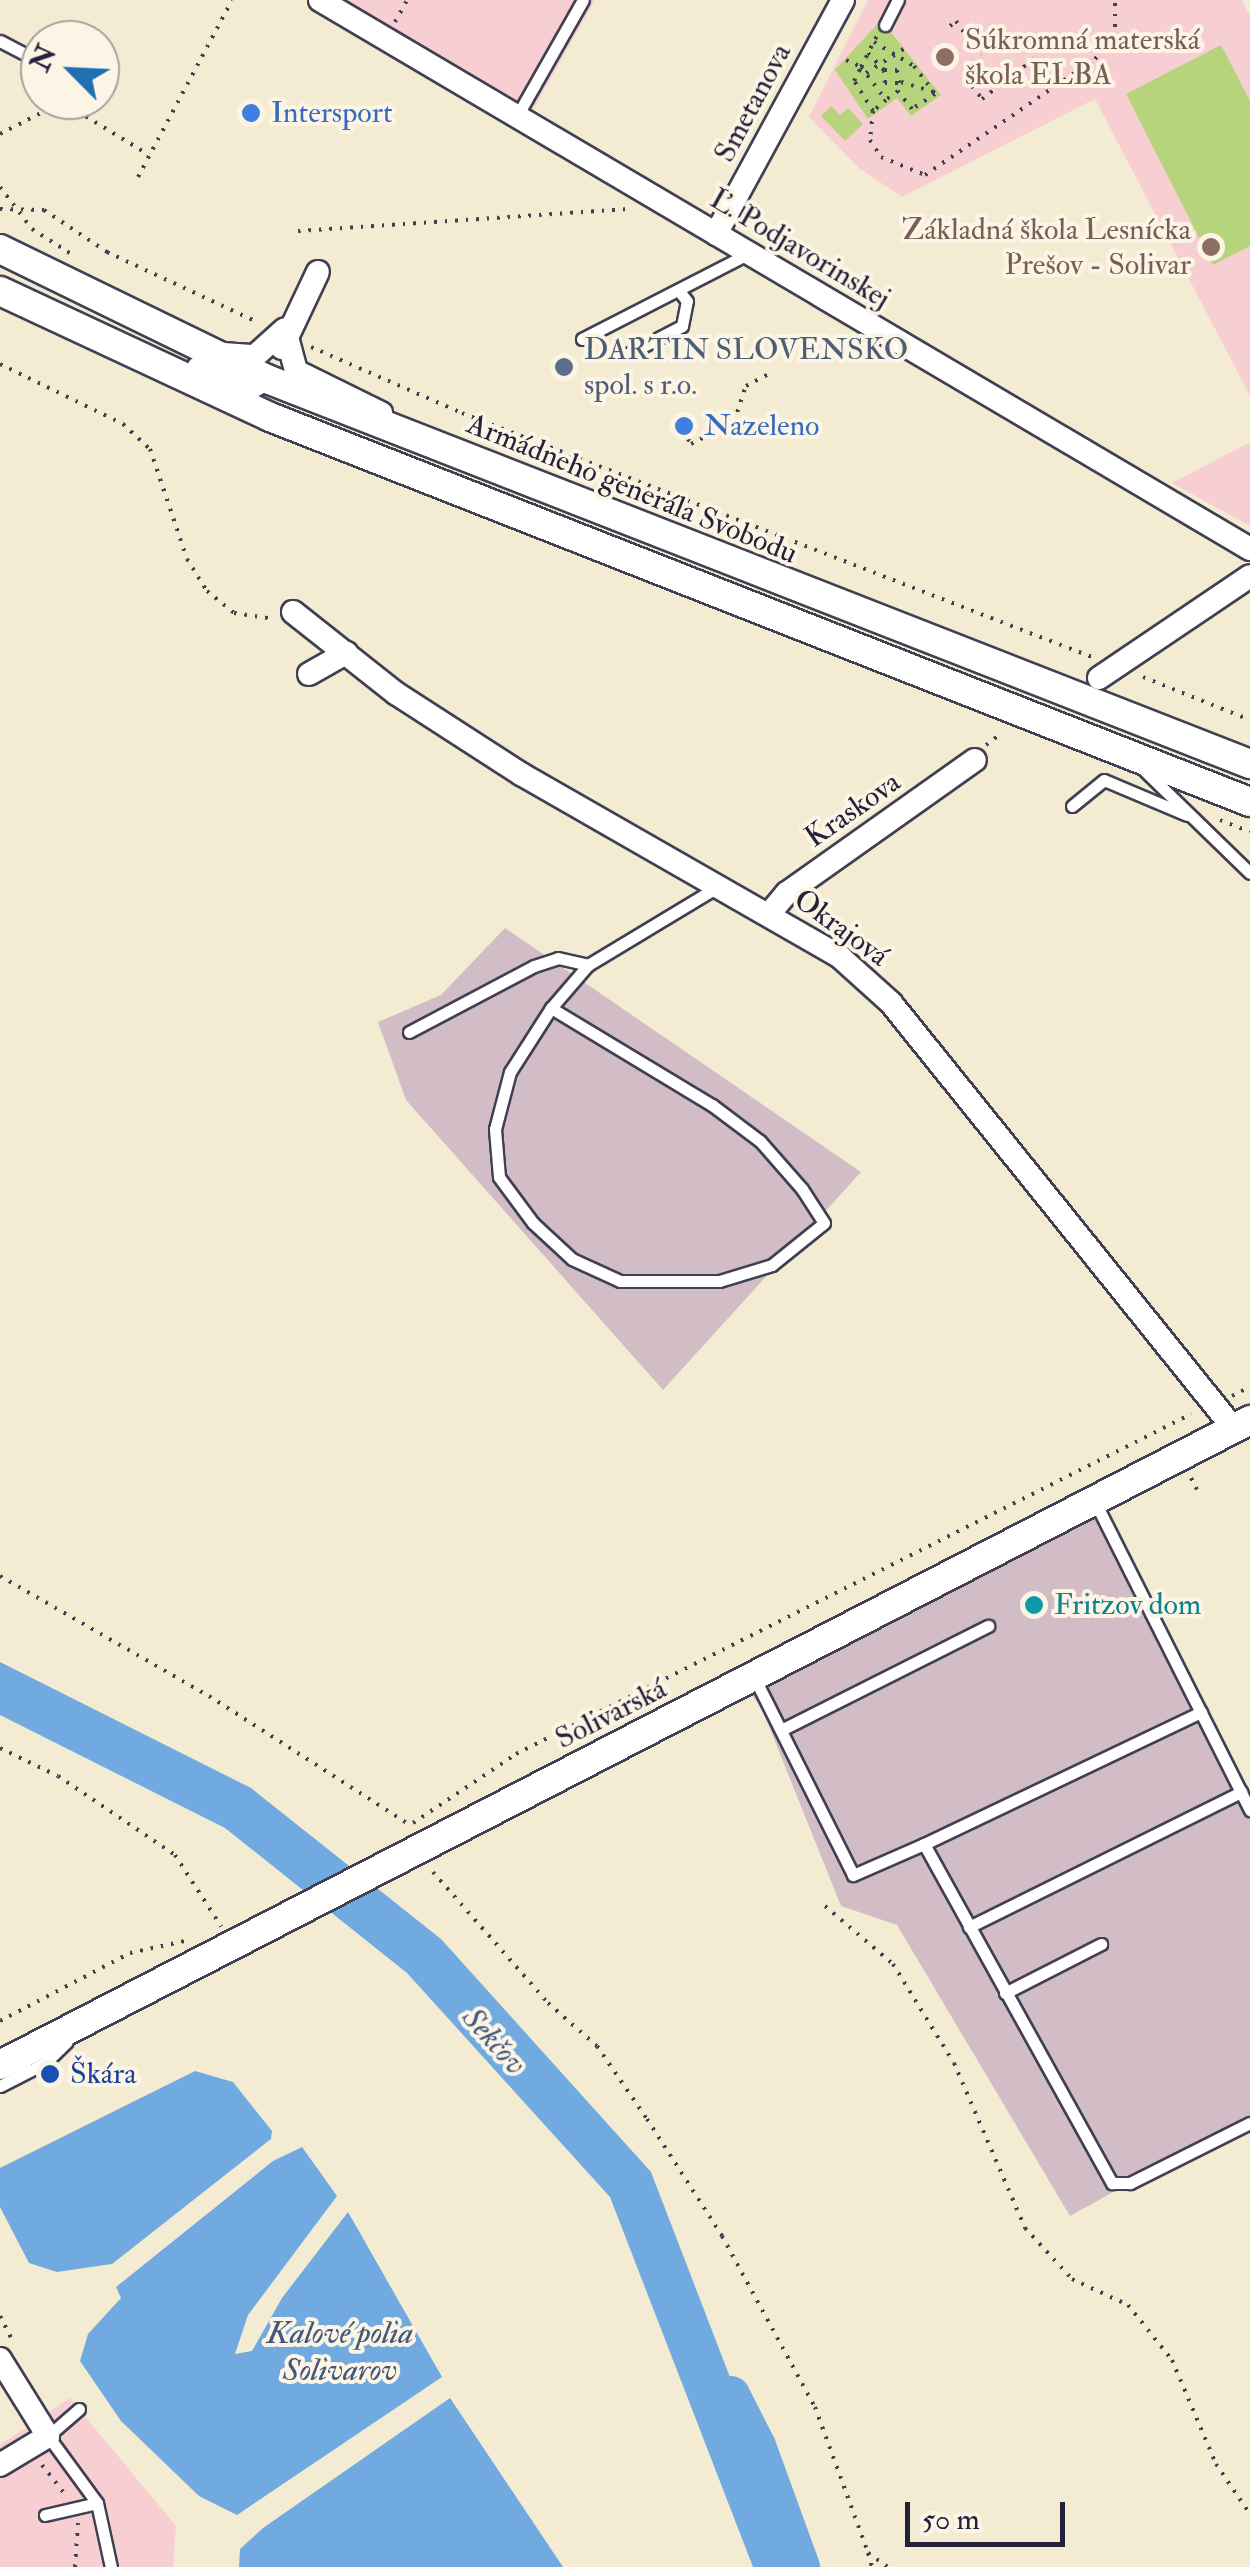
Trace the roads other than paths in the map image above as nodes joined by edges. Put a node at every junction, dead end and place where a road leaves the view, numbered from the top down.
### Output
1 (320, 0) edge
2 (582, 0) edge
3 (843, 0) edge
4 (898, 0) edge
5 (882, 28) road end
6 (517, 116) junction
7 (716, 234) junction
8 (0, 249) edge
9 (749, 253) junction
10 (318, 272) dead end
11 (678, 290) junction
12 (0, 291) edge
13 (67, 323) junction
14 (284, 335) junction
15 (582, 339) dead end
16 (209, 351) junction
17 (626, 356) dead end
18 (267, 379) junction
19 (270, 417) junction
20 (417, 438) junction
21 (1250, 549) edge
22 (1250, 576) edge
23 (293, 612) road end
24 (346, 653) junction
25 (1107, 672) road end
26 (309, 674) dead end
27 (1128, 754) junction
28 (975, 760) dead end
29 (1250, 764) edge
30 (1250, 802) edge
31 (1072, 806) dead end
32 (1193, 817) junction
33 (1250, 873) edge
34 (719, 886) junction
35 (770, 913) junction
36 (588, 964) junction
37 (551, 1008) junction
38 (409, 1032) dead end
39 (1242, 1424) edge
40 (1095, 1502) junction
41 (988, 1626) dead end
42 (754, 1677) junction
43 (1200, 1712) junction
44 (781, 1730) junction
45 (1241, 1792) junction
46 (1250, 1810) edge
47 (924, 1844) junction
48 (969, 1927) junction
49 (1101, 1944) dead end
50 (1005, 1993) junction
51 (87, 2022) junction
52 (0, 2065) edge
53 (0, 2086) edge
54 (1250, 2122) edge
55 (0, 2359) edge
56 (79, 2409) dead end
57 (48, 2436) junction
58 (0, 2465) edge
59 (97, 2503) junction
60 (45, 2516) dead end
61 (111, 2567) edge

1 - 6 street, Ľ. Podjavorinskej
2 - 6 lane
3 - 7 street, Smetanova
4 - 5 lane
6 - 7 street, Ľ. Podjavorinskej
7 - 9 street, Ľ. Podjavorinskej
8 - 16 street, Armádneho generála Svobodu
9 - 11 lane
9 - 21 street, Ľ. Podjavorinskej
10 - 14 street
11 - 15 lane
11 - 17 lane
12 - 13 street
13 - 18 street
13 - 19 street
14 - 16 street
14 - 18 street
14 - 20 street
16 - 18 street, Armádneho generála Svobodu
18 - 19 street
18 - 20 street, Armádneho generála Svobodu
19 - 27 street
20 - 29 street, Armádneho generála Svobodu
22 - 25 street
23 - 24 street, Okrajová
24 - 26 street
24 - 34 street, Okrajová
27 - 30 street
27 - 32 lane
28 - 35 street, Kraskova
31 - 32 lane
32 - 33 lane
34 - 35 street, Okrajová
34 - 36 lane
35 - 39 street, Okrajová
36 - 37 lane
36 - 38 lane
37 - 37 lane
39 - 40 street, Solivarská
40 - 42 street, Solivarská
40 - 43 lane
41 - 44 lane
42 - 44 lane
42 - 51 street, Solivarská
43 - 45 lane
43 - 47 lane
44 - 47 lane
45 - 46 lane
45 - 48 lane
47 - 48 lane
48 - 50 lane
49 - 50 lane
50 - 54 lane
51 - 52 street, Solivarská
51 - 53 lane
55 - 57 street
56 - 57 lane
57 - 58 street
57 - 59 lane
59 - 60 lane
59 - 61 lane

